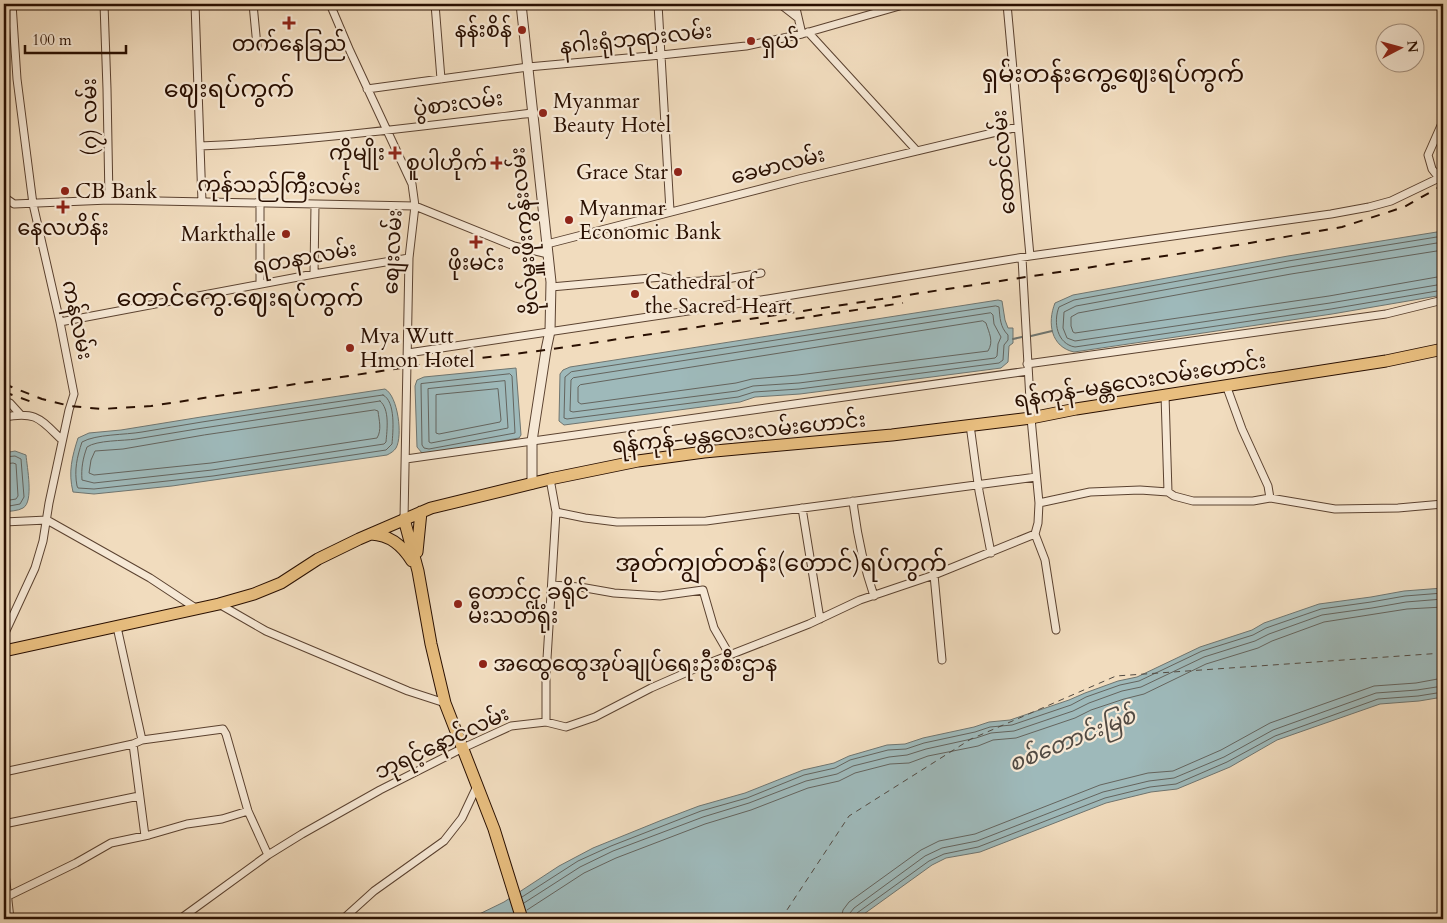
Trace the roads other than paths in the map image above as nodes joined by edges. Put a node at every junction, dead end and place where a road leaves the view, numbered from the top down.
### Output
1 (12, 4) edge
2 (104, 4) edge
3 (195, 4) edge
4 (253, 4) edge
5 (330, 4) edge
6 (435, 4) edge
7 (521, 4) edge
8 (658, 4) edge
9 (780, 4) edge
10 (795, 4) edge
11 (1007, 4) edge
12 (903, 5) dead end
13 (798, 18) junction
14 (805, 33) junction
15 (257, 46) dead end
16 (661, 55) junction
17 (528, 67) junction
18 (442, 79) junction
19 (367, 89) junction
20 (533, 113) junction
21 (1443, 121) edge
22 (1018, 127) junction
23 (387, 131) junction
24 (200, 146) junction
25 (917, 151) junction
26 (4, 197) edge
27 (109, 200) junction
28 (202, 202) junction
29 (33, 204) junction
30 (260, 204) junction
31 (315, 205) junction
32 (415, 206) junction
33 (670, 211) junction
34 (547, 244) junction
35 (548, 254) junction
36 (1030, 256) junction
37 (409, 258) junction
38 (1022, 258) junction
39 (761, 273) dead end
40 (314, 274) junction
41 (260, 284) junction
42 (551, 287) junction
43 (1443, 300) edge
44 (60, 322) junction
45 (550, 331) junction
46 (1443, 349) edge
47 (408, 353) junction
48 (1028, 368) junction
49 (1226, 386) junction
50 (1164, 395) junction
51 (4, 401) edge
52 (20, 414) junction
53 (4, 416) edge
54 (1031, 418) junction
55 (970, 425) junction
56 (62, 440) junction
57 (532, 441) junction
58 (406, 459) junction
59 (1036, 477) junction
60 (550, 479) junction
61 (532, 484) junction
62 (979, 486) junction
63 (1168, 492) junction
64 (1270, 498) junction
65 (853, 501) junction
66 (1038, 503) junction
67 (1443, 504) edge
68 (802, 508) junction
69 (421, 512) junction
70 (556, 512) junction
71 (404, 519) junction
72 (47, 520) junction
73 (4, 522) edge
74 (370, 534) junction
75 (1036, 534) junction
76 (991, 553) junction
77 (418, 571) junction
78 (934, 575) junction
79 (552, 585) junction
80 (874, 596) junction
81 (219, 604) junction
82 (197, 609) junction
83 (820, 619) junction
84 (117, 627) junction
85 (1056, 630) dead end
86 (4, 634) edge
87 (4, 651) edge
88 (729, 654) junction
89 (942, 660) dead end
90 (445, 703) junction
91 (546, 722) junction
92 (142, 740) junction
93 (133, 744) junction
94 (463, 748) junction
95 (4, 772) edge
96 (478, 784) junction
97 (139, 796) junction
98 (248, 811) junction
99 (4, 824) edge
100 (145, 836) junction
101 (268, 855) junction
102 (4, 864) edge
103 (6, 898) edge
104 (10, 919) edge
105 (180, 919) edge
106 (343, 919) edge
107 (522, 919) edge

1 - 29 street, ကန်လမ်း
2 - 27 street, (၇) လမ်း
3 - 24 street
4 - 15 street
5 - 19 street, စျေးလမ်း
6 - 18 street
7 - 17 street, ဗိုလ်မှူးဖိုးကွန်းလမ်း
8 - 16 street
9 - 13 street
10 - 13 street
11 - 22 street, ထောင်လမ်း
12 - 14 street, နဂါးရုံဘုရားလမ်း
13 - 14 street
14 - 16 street, နဂါးရုံဘုရားလမ်း
14 - 25 street
16 - 17 street, နဂါးရုံဘုရားလမ်း
16 - 33 street
17 - 18 street, နဂါးရုံဘုရားလမ်း
17 - 20 street, ဗိုလ်မှူးဖိုးကွန်းလမ်း
18 - 19 street, နဂါးရုံဘုရားလမ်း
19 - 23 street, စျေးလမ်း
20 - 23 street, ပွဲစားလမ်း
20 - 34 street, ဗိုလ်မှူးဖိုးကွန်းလမ်း
21 - 36 street
22 - 25 street, ခေမာလမ်း
22 - 36 street, ထောင်လမ်း
23 - 24 street, ပွဲစားလမ်း
23 - 32 street, စျေးလမ်း
24 - 28 street
25 - 33 street, ခေမာလမ်း
26 - 29 street, ကုန်သည်ကြီးလမ်း
27 - 28 street, ကုန်သည်ကြီးလမ်း
27 - 29 street, ကုန်သည်ကြီးလမ်း
28 - 30 street, ကုန်သည်ကြီးလမ်း
29 - 44 street, ကန်လမ်း
30 - 31 street, ကုန်သည်ကြီးလမ်း
30 - 41 street
31 - 32 street, ကုန်သည်ကြီးလမ်း
31 - 40 street
32 - 35 street, ကုန်သည်ကြီးလမ်း
32 - 37 street, စျေးလမ်း
33 - 34 street, ခေမာလမ်း
34 - 35 street, ဗိုလ်မှူးဖိုးကွန်းလမ်း
35 - 42 street, ဗိုလ်မှူးဖိုးကွန်းလမ်း
36 - 38 street
37 - 40 street, ရတနာလမ်း
37 - 47 street, စျေးလမ်း
38 - 45 street
38 - 48 street
39 - 42 street
40 - 41 street, ရတနာလမ်း
41 - 44 street, ရတနာလမ်း
42 - 45 street, ဗိုလ်မှူးဖိုးကွန်းလမ်း
43 - 48 street
44 - 56 street, ကန်လမ်း
45 - 47 street
45 - 57 street, ဗိုလ်မှူးဖိုးကွန်းလမ်း
46 - 49 highway, ရန်ကုန်-မန္တလေးလမ်းဟောင်း
47 - 58 street, စျေးလမ်း
48 - 54 street
48 - 57 street
49 - 50 highway, ရန်ကုန်-မန္တလေးလမ်းဟောင်း
49 - 64 street
50 - 54 highway, ရန်ကုန်-မန္တလေးလမ်းဟောင်း
50 - 63 street
51 - 52 street
52 - 53 street
52 - 56 street
54 - 55 highway, ရန်ကုန်-မန္တလေးလမ်းဟောင်း
54 - 59 street
55 - 60 highway, ရန်ကုန်-မန္တလေးလမ်းဟောင်း
55 - 62 street
56 - 72 street, ကန်လမ်း
57 - 58 street
57 - 61 street, ဗိုလ်မှူးဖိုးကွန်းလမ်း
58 - 71 street, စျေးလမ်း
59 - 62 street
59 - 66 street
60 - 61 highway, ရန်ကုန်-မန္တလေးလမ်းဟောင်း
60 - 70 street
61 - 69 highway, ရန်ကုန်-မန္တလေးလမ်းဟောင်း
62 - 65 street
62 - 76 street
63 - 64 street
63 - 66 street
64 - 67 street
65 - 68 street
65 - 80 street
66 - 75 street
68 - 70 street
68 - 83 street
69 - 71 highway, ရန်ကုန်-မန္တလေးလမ်းဟောင်း
69 - 77 highway
70 - 79 street
71 - 74 highway, ရန်ကုန်-မန္တလေးလမ်းဟောင်း
71 - 77 highway
72 - 73 street
72 - 82 street
72 - 86 street, ကန်လမ်း
74 - 77 highway
74 - 81 highway, ရန်ကုန်-မန္တလေးလမ်းဟောင်း
75 - 76 street, ဘုရင့်နောင်လမ်း
75 - 85 street
76 - 78 street, ဘုရင့်နောင်လမ်း
77 - 90 highway
78 - 80 street, ဘုရင့်နောင်လမ်း
78 - 89 street
79 - 88 street
79 - 91 street
80 - 83 street, ဘုရင့်နောင်လမ်း
81 - 82 highway, ရန်ကုန်-မန္တလေးလမ်းဟောင်း
81 - 90 street
82 - 84 highway, ရန်ကုန်-မန္တလေးလမ်းဟောင်း
83 - 88 street, ဘုရင့်နောင်လမ်း
84 - 87 highway, ရန်ကုန်-မန္တလေးလမ်းဟောင်း
84 - 92 street
88 - 91 street, ဘုရင့်နောင်လမ်း
90 - 94 highway
91 - 94 street, ဘုရင့်နောင်လမ်း
92 - 93 street
92 - 98 street
93 - 95 street
93 - 97 street
94 - 96 highway
94 - 101 street, ဘုရင့်နောင်လမ်း
96 - 106 street
96 - 107 highway
97 - 99 street
97 - 100 street
98 - 100 street
98 - 101 street
100 - 103 street
101 - 105 street, ဘုရင့်နောင်လမ်း
102 - 103 street
103 - 104 street

